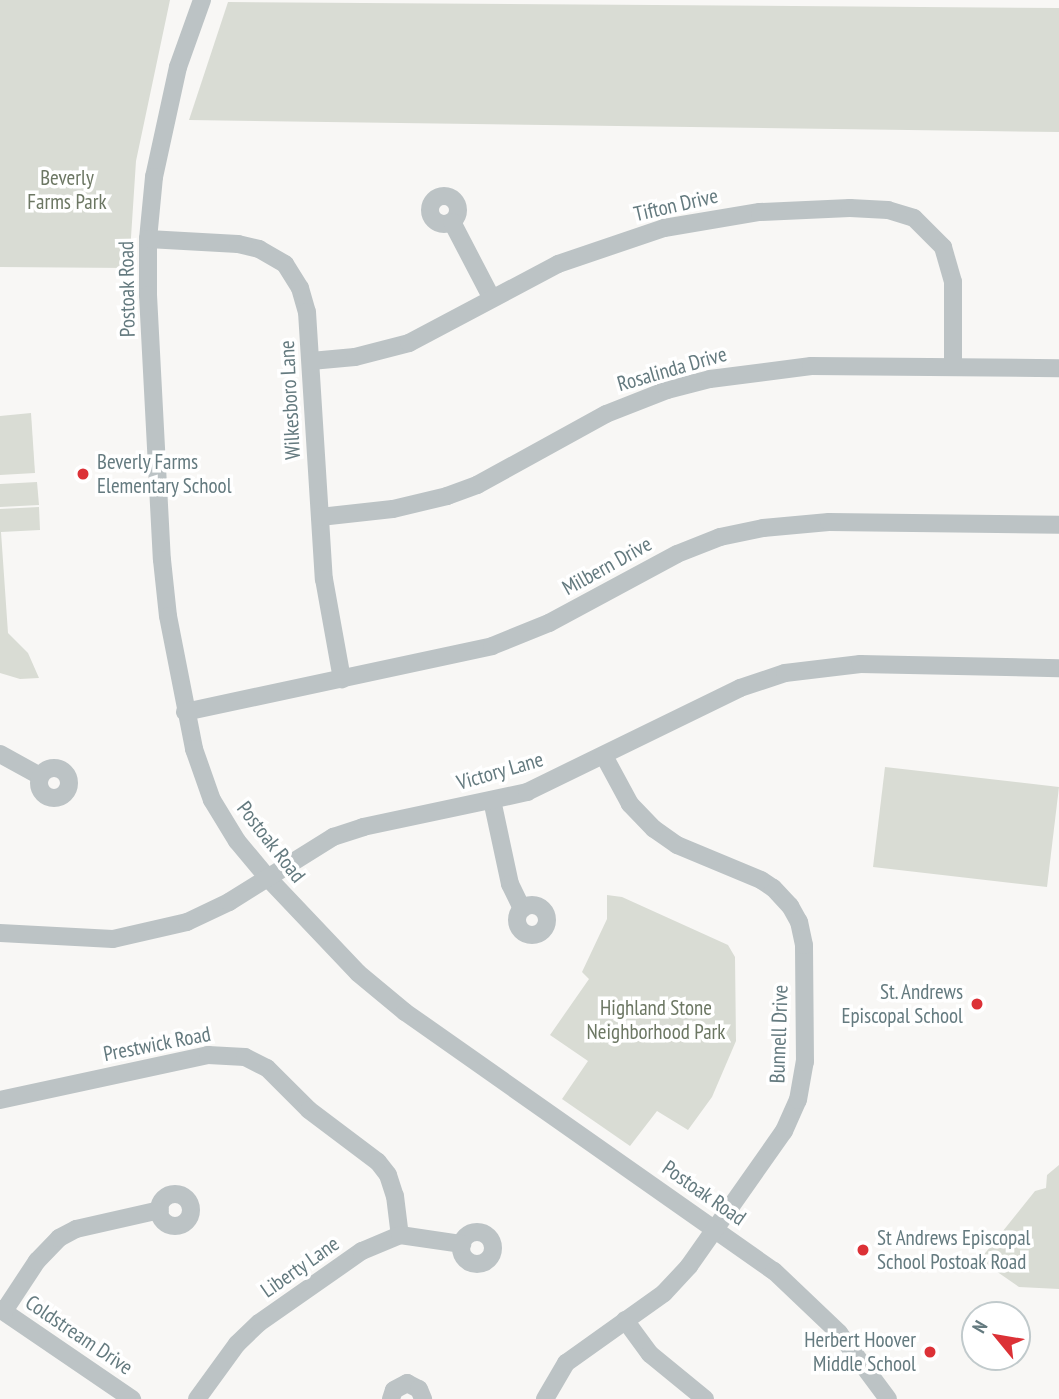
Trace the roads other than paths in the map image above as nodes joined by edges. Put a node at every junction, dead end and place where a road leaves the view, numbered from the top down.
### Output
1 (202, 0) edge
2 (452, 222) dead end
3 (148, 239) junction
4 (491, 297) junction
5 (311, 361) junction
6 (953, 366) junction
7 (1059, 368) edge
8 (320, 517) junction
9 (1059, 525) edge
10 (1059, 668) edge
11 (342, 679) junction
12 (185, 712) junction
13 (0, 754) edge
14 (604, 757) junction
15 (40, 776) dead end
16 (492, 800) junction
17 (267, 877) junction
18 (522, 909) dead end
19 (0, 933) edge
20 (0, 1100) edge
21 (160, 1210) dead end
22 (715, 1229) junction
23 (400, 1235) junction
24 (462, 1244) dead end
25 (2, 1310) edge
26 (625, 1320) junction
27 (132, 1399) edge
28 (197, 1399) edge
29 (391, 1399) edge
30 (423, 1399) edge
31 (545, 1399) edge
32 (705, 1399) edge
33 (888, 1399) edge

1 - 3 street, Postoak Road
2 - 4 street
3 - 5 street, Wilkesboro Lane
3 - 12 street, Postoak Road
4 - 5 street, Tifton Drive
4 - 6 street, Tifton Drive
5 - 8 street, Wilkesboro Lane
6 - 7 street, Rosalinda Drive
6 - 8 street, Rosalinda Drive
8 - 11 street, Wilkesboro Lane
9 - 11 street, Milbern Drive
10 - 14 street, Victory Lane
11 - 12 street, Milbern Drive
12 - 17 street, Postoak Road
13 - 15 street
14 - 16 street, Victory Lane
14 - 22 street, Bunnell Drive
16 - 17 street, Victory Lane
16 - 18 street
17 - 19 street, Victory Lane
17 - 22 street, Postoak Road
20 - 23 street, Prestwick Road
21 - 25 street
22 - 26 street, Bunnell Drive
22 - 33 street, Postoak Road
23 - 24 street
23 - 28 street, Liberty Lane
25 - 27 street, Coldstream Drive
26 - 31 street, Bunnell Drive
26 - 32 street
29 - 30 street

